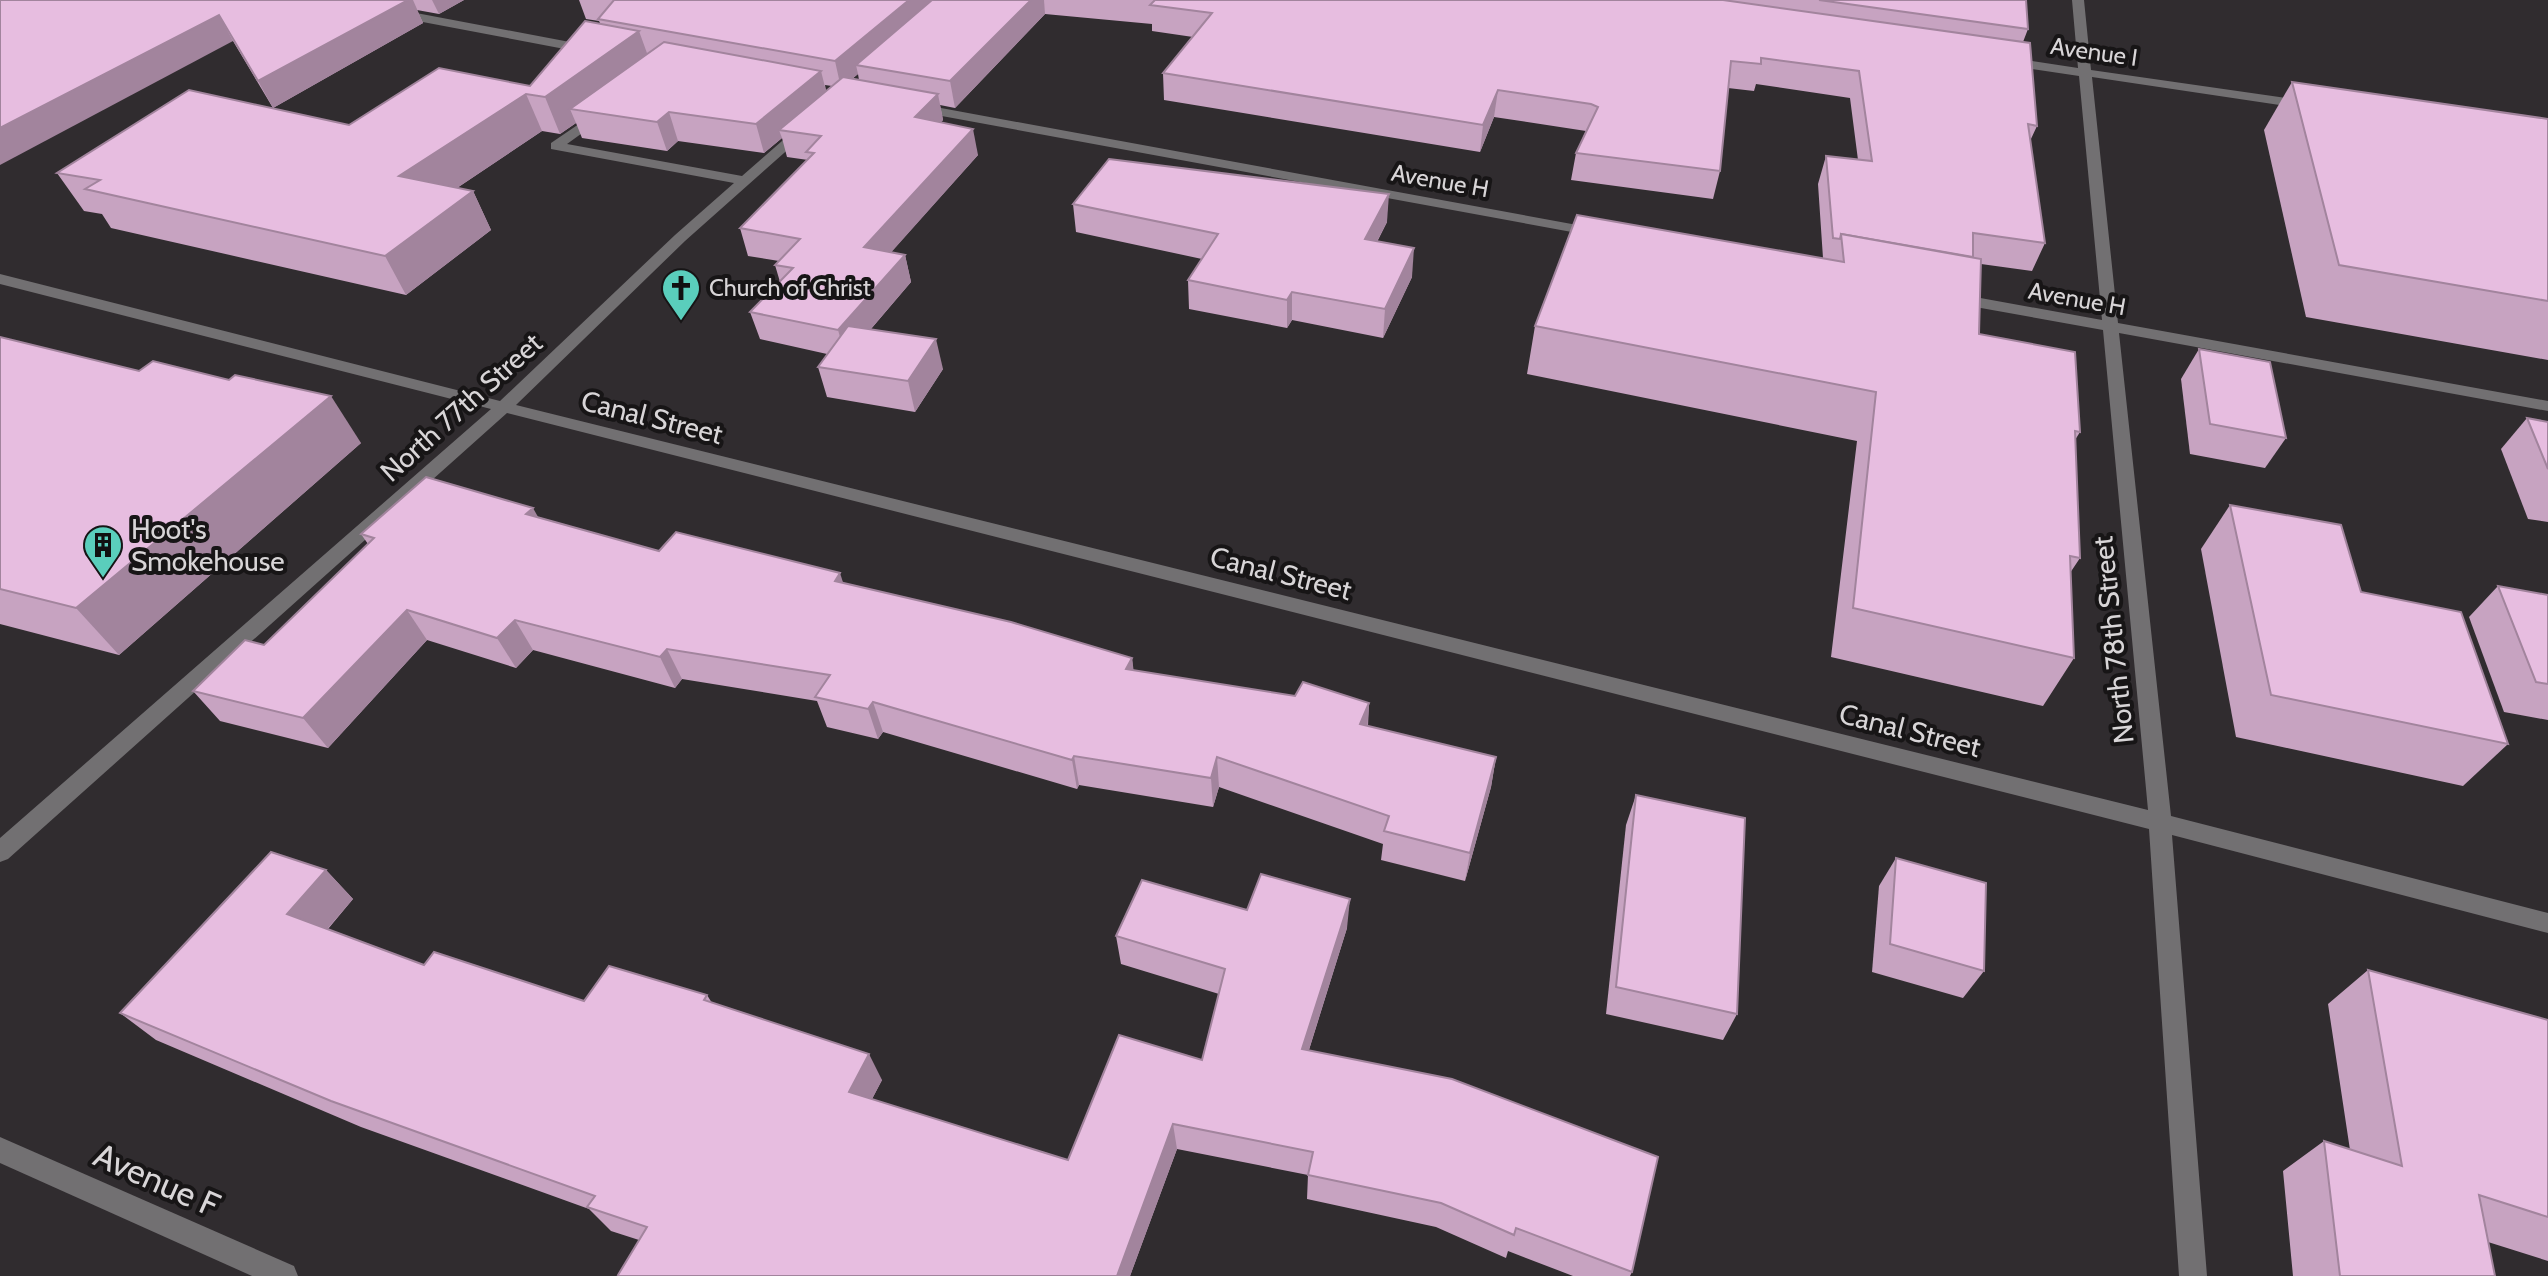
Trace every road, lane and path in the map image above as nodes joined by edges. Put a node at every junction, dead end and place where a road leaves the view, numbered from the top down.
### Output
1 (2078, 0) edge
2 (383, 11) edge
3 (613, 54) edge
4 (1991, 59) edge
5 (2084, 73) junction
6 (616, 102) edge
7 (892, 103) edge
8 (2327, 108) edge
9 (812, 123) edge
10 (745, 181) junction
11 (1610, 235) edge
12 (0, 279) edge
13 (1938, 295) edge
14 (2110, 327) junction
15 (2548, 406) edge
16 (502, 409) junction
17 (2160, 821) junction
18 (0, 852) edge
19 (2548, 923) edge
20 (0, 1150) edge
21 (284, 1276) edge
22 (2193, 1276) edge

1 - 5 street, North 78th Street
2 - 3 street
4 - 5 street, Avenue I
5 - 8 street, Avenue I
5 - 14 street, North 78th Street
6 - 10 street
7 - 11 street, Avenue H
9 - 10 street, North 77th Street
10 - 16 street, North 77th Street
12 - 16 street, Canal Street
13 - 14 street, Avenue H
14 - 15 street, Avenue H
14 - 17 street, North 78th Street
16 - 17 street, Canal Street
16 - 18 street, North 77th Street
17 - 19 street, Canal Street
17 - 22 street, North 78th Street
20 - 21 street, Avenue F

